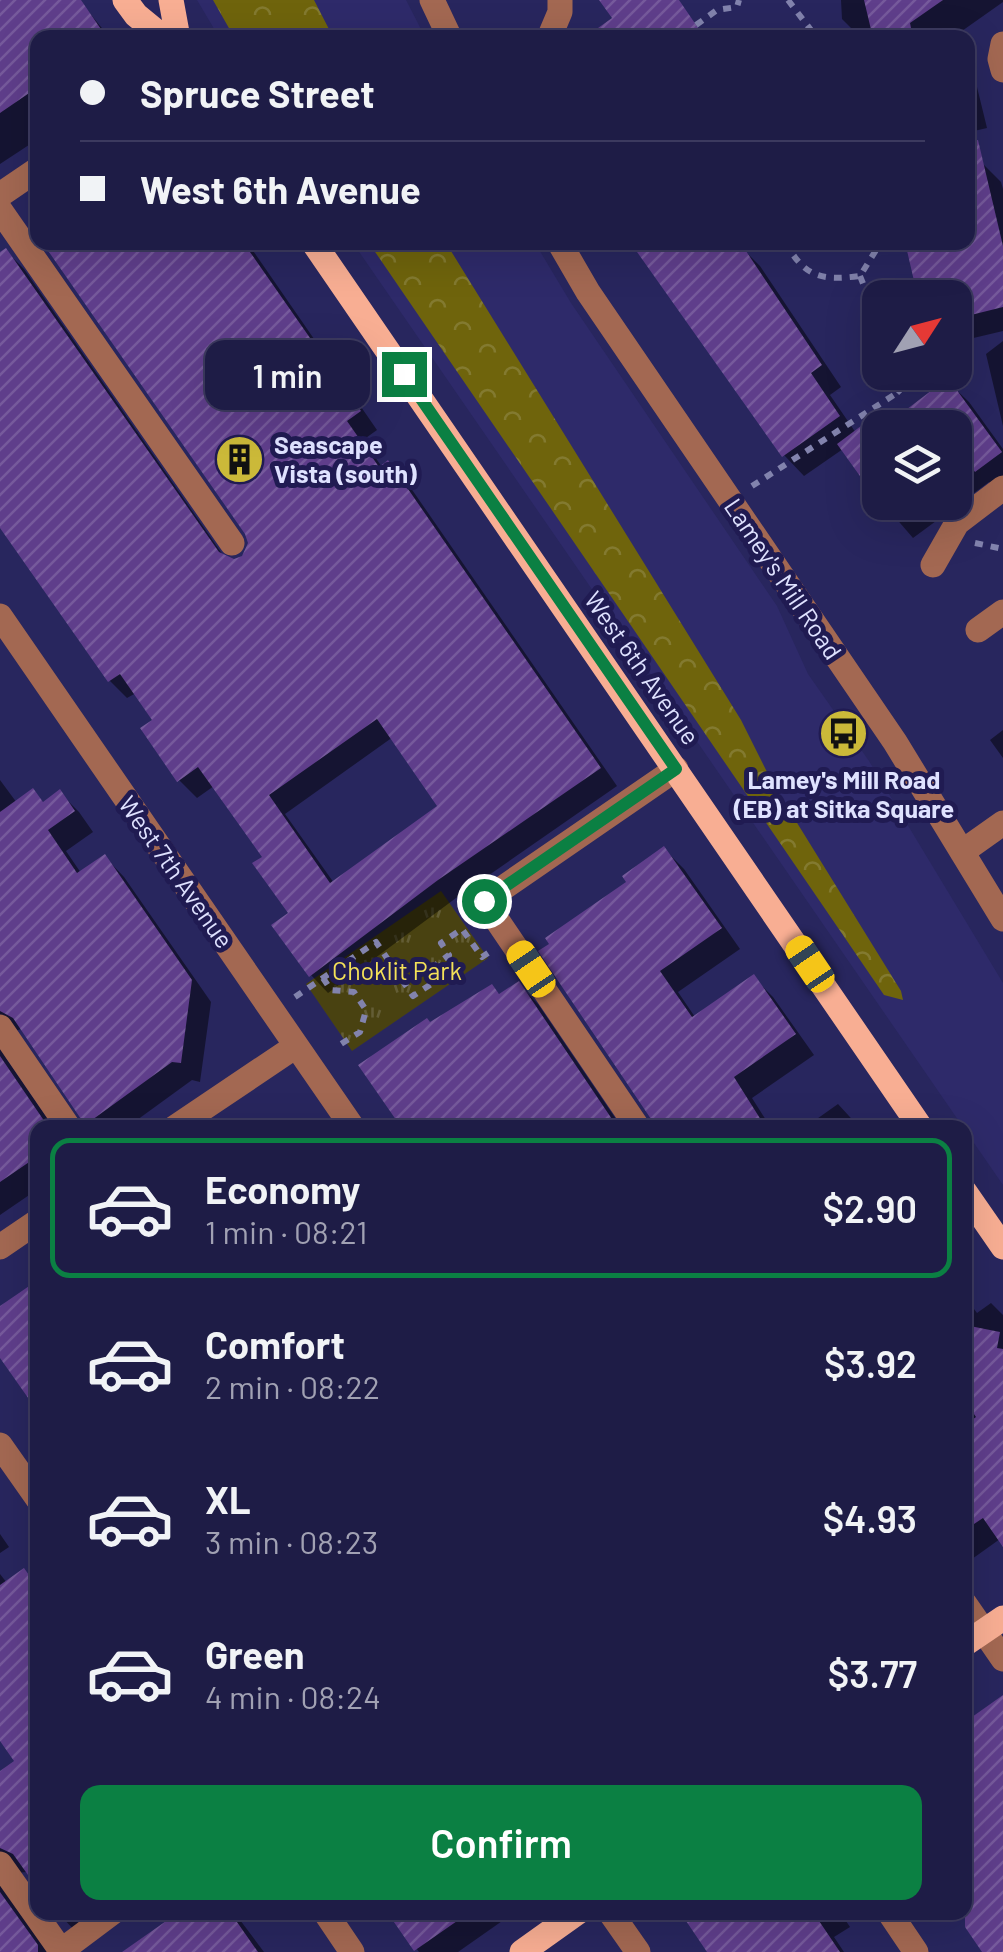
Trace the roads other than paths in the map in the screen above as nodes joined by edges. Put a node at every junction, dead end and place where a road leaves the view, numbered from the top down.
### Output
1 (126, 0) edge
2 (170, 0) edge
3 (432, 0) edge
4 (560, 0) edge
5 (154, 30) edge
6 (176, 30) edge
7 (446, 30) edge
8 (552, 30) edge
9 (1003, 44) edge
10 (1003, 70) edge
11 (30, 174) edge
12 (0, 195) edge
13 (0, 210) edge
14 (319, 250) edge
15 (563, 250) edge
16 (1003, 488) edge
17 (232, 543) dead end
18 (932, 565) dead end
19 (1003, 612) edge
20 (0, 616) edge
21 (978, 630) dead end
22 (676, 769) junction
23 (1003, 823) edge
24 (962, 852) junction
25 (1003, 918) edge
26 (0, 1027) edge
27 (296, 1046) junction
28 (64, 1120) edge
29 (186, 1120) edge
30 (347, 1120) edge
31 (633, 1120) edge
32 (916, 1120) edge
33 (972, 1202) edge
34 (30, 1226) edge
35 (0, 1247) edge
36 (1003, 1247) edge
37 (0, 1445) edge
38 (30, 1487) edge
39 (984, 1631) edge
40 (1003, 1659) edge
41 (0, 1864) edge
42 (30, 1906) edge
43 (40, 1920) edge
44 (103, 1920) edge
45 (330, 1920) edge
46 (567, 1920) edge
47 (616, 1920) edge
48 (894, 1920) edge
49 (62, 1951) edge
50 (352, 1952) edge
51 (522, 1952) edge
52 (638, 1952) edge
53 (916, 1952) edge

1 - 5 main road
2 - 6 main road
3 - 7 street
4 - 8 street
9 - 10 street
11 - 12 street
13 - 17 street
14 - 22 main road, West 6th Avenue
15 - 24 street, Lamey's Mill Road
16 - 18 street
19 - 21 street
20 - 27 street, West 7th Avenue
22 - 31 street
22 - 32 main road, West 6th Avenue
23 - 24 street
24 - 25 street, Lamey's Mill Road
26 - 28 street
27 - 29 street
27 - 30 street, West 7th Avenue
33 - 36 main road
34 - 35 street
37 - 38 street
39 - 40 street
41 - 42 street
43 - 49 street
44 - 49 street
45 - 50 street
46 - 51 main road
47 - 52 street
48 - 53 street

